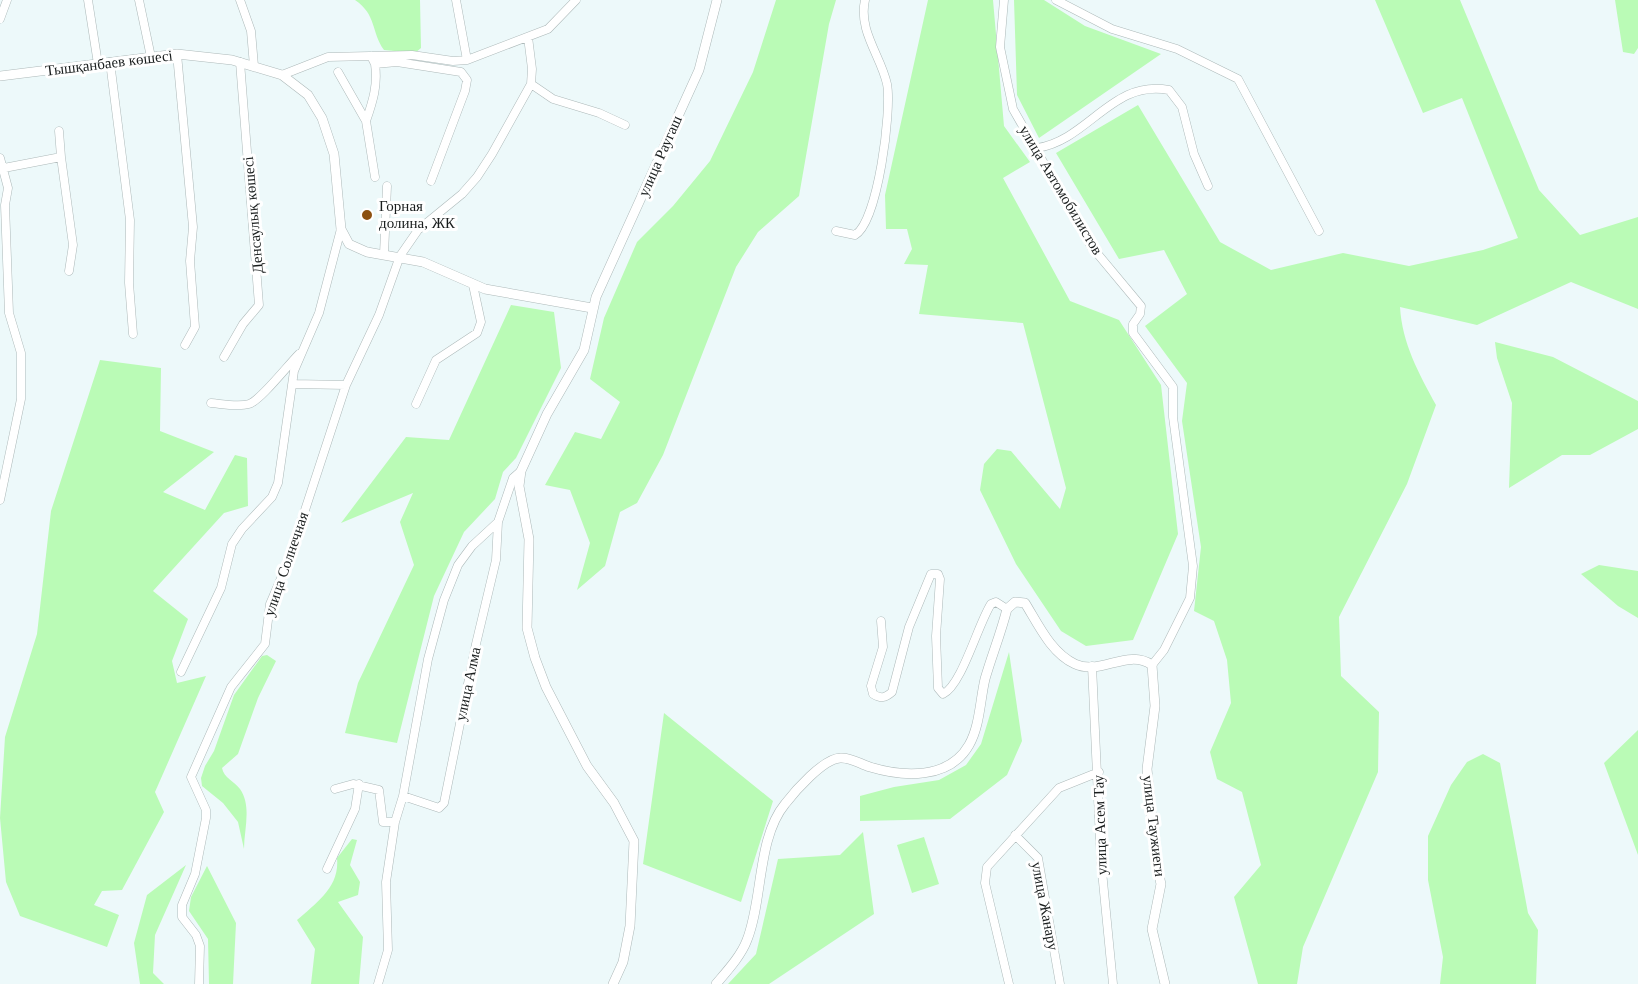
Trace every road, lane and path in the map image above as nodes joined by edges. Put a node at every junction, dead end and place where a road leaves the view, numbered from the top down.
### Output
1 (7, 0) edge
2 (88, 0) edge
3 (139, 0) edge
4 (240, 0) edge
5 (456, 0) edge
6 (576, 0) edge
7 (717, 0) edge
8 (866, 0) edge
9 (1004, 0) edge
10 (1056, 0) edge
11 (0, 19) edge
12 (528, 37) junction
13 (177, 54) junction
14 (151, 57) junction
15 (373, 60) junction
16 (467, 60) junction
17 (110, 62) junction
18 (240, 62) junction
19 (98, 63) junction
20 (254, 66) junction
21 (338, 72) dead end
22 (282, 75) junction
23 (0, 76) edge
24 (531, 84) junction
25 (366, 122) junction
26 (625, 125) dead end
27 (59, 131) dead end
28 (1037, 148) junction
29 (61, 157) junction
30 (0, 158) edge
31 (4, 168) junction
32 (375, 177) dead end
33 (431, 181) dead end
34 (387, 186) dead end
35 (1208, 186) dead end
36 (341, 229) junction
37 (836, 231) dead end
38 (1319, 231) dead end
39 (384, 254) junction
40 (400, 256) junction
41 (69, 271) dead end
42 (472, 285) junction
43 (592, 308) junction
44 (133, 334) dead end
45 (185, 345) dead end
46 (303, 351) junction
47 (224, 357) dead end
48 (293, 384) junction
49 (346, 385) junction
50 (211, 403) dead end
51 (416, 404) dead end
52 (521, 471) junction
53 (0, 500) edge
54 (498, 522) junction
55 (1007, 609) junction
56 (881, 621) dead end
57 (1152, 665) junction
58 (1092, 666) junction
59 (181, 672) dead end
60 (1099, 772) junction
61 (359, 784) junction
62 (335, 789) dead end
63 (403, 796) junction
64 (395, 822) junction
65 (1015, 835) junction
66 (327, 869) dead end
67 (199, 984) edge
68 (378, 984) edge
69 (613, 984) edge
70 (716, 984) edge
71 (1009, 984) edge
72 (1060, 984) edge
73 (1113, 984) edge
74 (1165, 984) edge

1 - 11 street
2 - 19 street
3 - 14 street
4 - 20 street
5 - 16 street
6 - 12 street
7 - 43 street, улица Раугаш
8 - 37 street
9 - 28 street, улица Автомобилистов
10 - 38 street
12 - 16 street
12 - 24 street
13 - 14 street, Тышқанбаев көшесі
13 - 18 street, Тышқанбаев көшесі
13 - 45 street
14 - 17 street, Тышқанбаев көшесі
15 - 16 street
15 - 22 street
15 - 25 street
15 - 33 street
17 - 19 street, Тышқанбаев көшесі
17 - 44 street
18 - 20 street, Тышқанбаев көшесі
18 - 47 street, Денсаулық көшесі
19 - 23 street, Тышқанбаев көшесі
20 - 22 street, Тышқанбаев көшесі
21 - 25 street
22 - 36 street, Тышқанбаев көшесі
24 - 26 street
24 - 40 street, улица Солнечная
25 - 32 street
27 - 29 street
28 - 35 street
28 - 57 street, улица Автомобилистов
29 - 31 street
29 - 41 street
30 - 31 street
31 - 53 street
34 - 39 street
36 - 39 street
36 - 46 street
39 - 40 street
40 - 42 street
40 - 49 street, улица Солнечная
42 - 43 street
42 - 51 street
43 - 52 street, улица Раугаш
46 - 48 street
46 - 50 street
48 - 49 street
48 - 59 street
49 - 67 street, улица Солнечная
52 - 54 street
52 - 69 street
54 - 63 street
54 - 63 street, улица Алма
55 - 56 street
55 - 58 street
55 - 70 street
57 - 58 street
57 - 74 street, улица Таужиеги
58 - 60 street, улица Асем Тау
60 - 65 street
60 - 73 street, улица Асем Тау
61 - 62 street
61 - 64 street
61 - 66 street
63 - 64 street
64 - 68 street
65 - 71 street
65 - 72 street, улица Жанару

